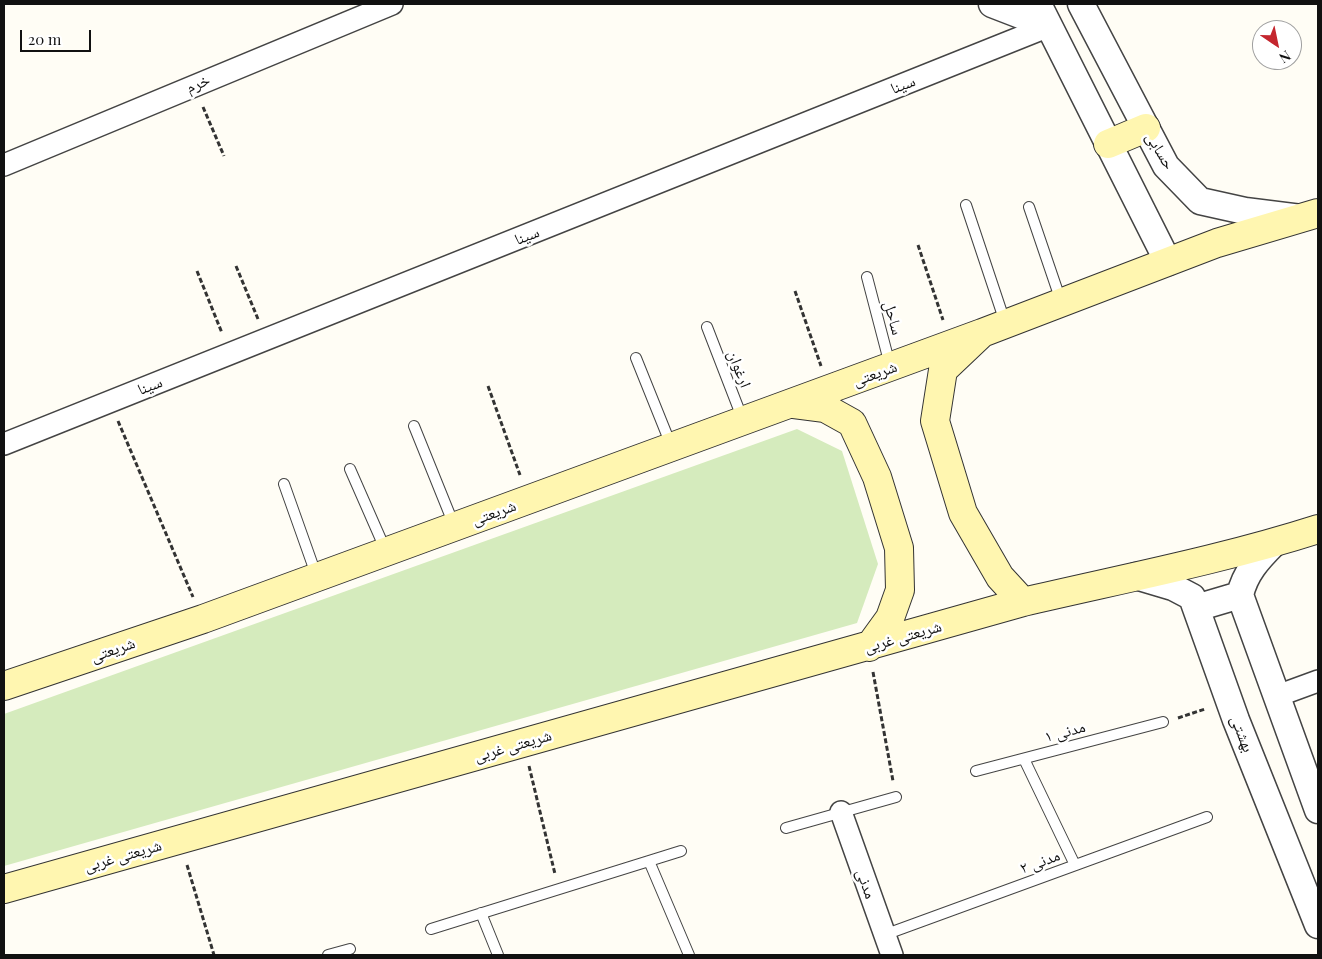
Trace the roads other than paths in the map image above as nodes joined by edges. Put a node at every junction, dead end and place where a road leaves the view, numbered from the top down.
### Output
1 (392, 4) edge
2 (992, 4) edge
3 (1081, 4) edge
4 (1044, 15) edge
5 (1146, 128) junction
6 (1108, 144) junction
7 (4, 165) edge
8 (966, 205) dead end
9 (1029, 207) dead end
10 (1310, 216) edge
11 (1168, 262) junction
12 (867, 277) dead end
13 (1062, 303) junction
14 (707, 327) dead end
15 (994, 329) junction
16 (636, 358) dead end
17 (891, 368) junction
18 (794, 404) junction
19 (744, 422) junction
20 (414, 426) dead end
21 (4, 444) edge
22 (672, 448) junction
23 (350, 469) dead end
24 (284, 484) dead end
25 (454, 528) junction
26 (1318, 529) edge
27 (1274, 543) junction
28 (386, 552) junction
29 (1136, 576) junction
30 (317, 578) junction
31 (1240, 596) junction
32 (1022, 602) junction
33 (1196, 608) junction
34 (869, 647) junction
35 (1318, 681) edge
36 (4, 686) edge
37 (1277, 696) junction
38 (1163, 722) road end
39 (1024, 758) junction
40 (976, 771) dead end
41 (896, 797) road end
42 (1318, 810) edge
43 (841, 812) junction
44 (1207, 817) dead end
45 (786, 828) dead end
46 (681, 851) dead end
47 (649, 861) junction
48 (1075, 865) junction
49 (4, 889) edge
50 (481, 913) junction
51 (1318, 925) edge
52 (431, 928) dead end
53 (884, 935) junction
54 (350, 949) dead end
55 (328, 955) edge
56 (498, 955) edge
57 (689, 955) edge
58 (892, 955) edge

1 - 7 street, خرم
2 - 4 street
3 - 5 street, حسابی
4 - 6 street
4 - 21 street, سینا
5 - 6 main road
5 - 10 street, حسابی
6 - 11 street
8 - 15 lane
9 - 13 lane
10 - 11 main road, شریعتی
11 - 13 main road, شریعتی
12 - 17 lane, ساحل
13 - 15 main road, شریعتی
14 - 19 lane, ارغوان
15 - 17 main road, شریعتی
15 - 32 main road
16 - 22 lane
17 - 18 main road, شریعتی
18 - 19 main road, شریعتی
18 - 34 main road
19 - 22 main road, شریعتی
20 - 25 lane
22 - 25 main road, شریعتی
23 - 28 lane
24 - 30 lane
25 - 28 main road, شریعتی
26 - 27 main road, شریعتی غربی
27 - 29 main road, شریعتی غربی
27 - 31 street
28 - 30 main road, شریعتی
29 - 32 main road, شریعتی غربی
29 - 33 street, بهشتی
30 - 36 main road, شریعتی
31 - 33 street
31 - 37 street
32 - 34 main road, شریعتی غربی
33 - 51 street, بهشتی
34 - 49 main road, شریعتی غربی
35 - 37 street
37 - 42 street
38 - 39 lane, مدنی ۱
39 - 40 lane, مدنی ۱
39 - 48 lane
41 - 43 lane
43 - 45 lane
43 - 53 street, مدنی
44 - 48 lane, مدنی ۲
46 - 47 lane
47 - 50 lane
47 - 57 lane
48 - 53 lane, مدنی ۲
50 - 52 lane
50 - 56 lane
53 - 58 street, مدنی
54 - 55 lane

